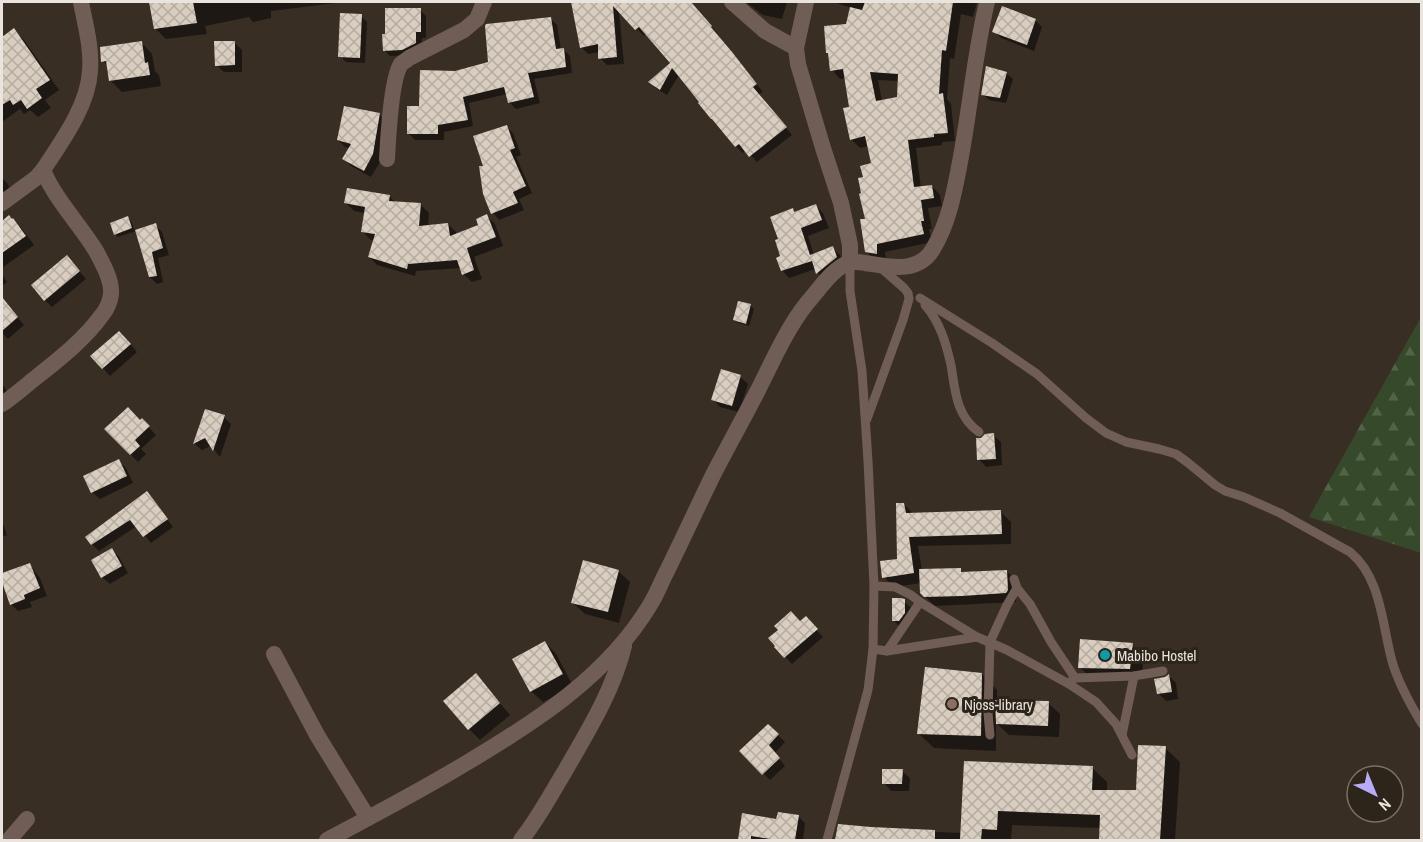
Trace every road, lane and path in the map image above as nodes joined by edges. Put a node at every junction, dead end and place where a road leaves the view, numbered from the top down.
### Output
1 (81, 2) edge
2 (484, 2) edge
3 (732, 2) edge
4 (806, 2) edge
5 (987, 2) edge
6 (796, 48) junction
7 (387, 159) dead end
8 (43, 170) junction
9 (2, 203) edge
10 (850, 262) junction
11 (878, 265) junction
12 (904, 288) junction
13 (920, 298) junction
14 (2, 404) edge
15 (866, 422) junction
16 (979, 432) dead end
17 (874, 586) junction
18 (920, 602) junction
19 (977, 637) junction
20 (625, 642) junction
21 (990, 642) junction
22 (873, 649) junction
23 (886, 651) junction
24 (274, 654) dead end
25 (1163, 671) dead end
26 (1134, 676) junction
27 (1072, 681) junction
28 (1422, 724) edge
29 (990, 735) dead end
30 (1122, 735) junction
31 (1132, 755) dead end
32 (368, 818) junction
33 (27, 819) dead end
34 (9, 840) edge
35 (327, 840) edge
36 (521, 840) edge
37 (827, 840) edge

1 - 8 street
2 - 7 street
3 - 6 street
4 - 6 street
5 - 11 street
6 - 10 street
8 - 9 street
8 - 14 street
10 - 11 street
10 - 15 lane
10 - 20 street
11 - 12 lane
12 - 13 lane
12 - 15 lane
13 - 16 lane
13 - 28 lane
15 - 17 lane
17 - 18 lane
17 - 22 lane
18 - 19 lane
18 - 23 lane
19 - 21 lane
19 - 23 lane
20 - 32 street
20 - 36 street
21 - 27 lane
21 - 27 lane
21 - 29 lane
22 - 23 lane
22 - 37 lane
24 - 32 street
25 - 26 lane
26 - 27 lane
26 - 30 lane
27 - 30 lane
30 - 31 lane
32 - 35 street
33 - 34 street

